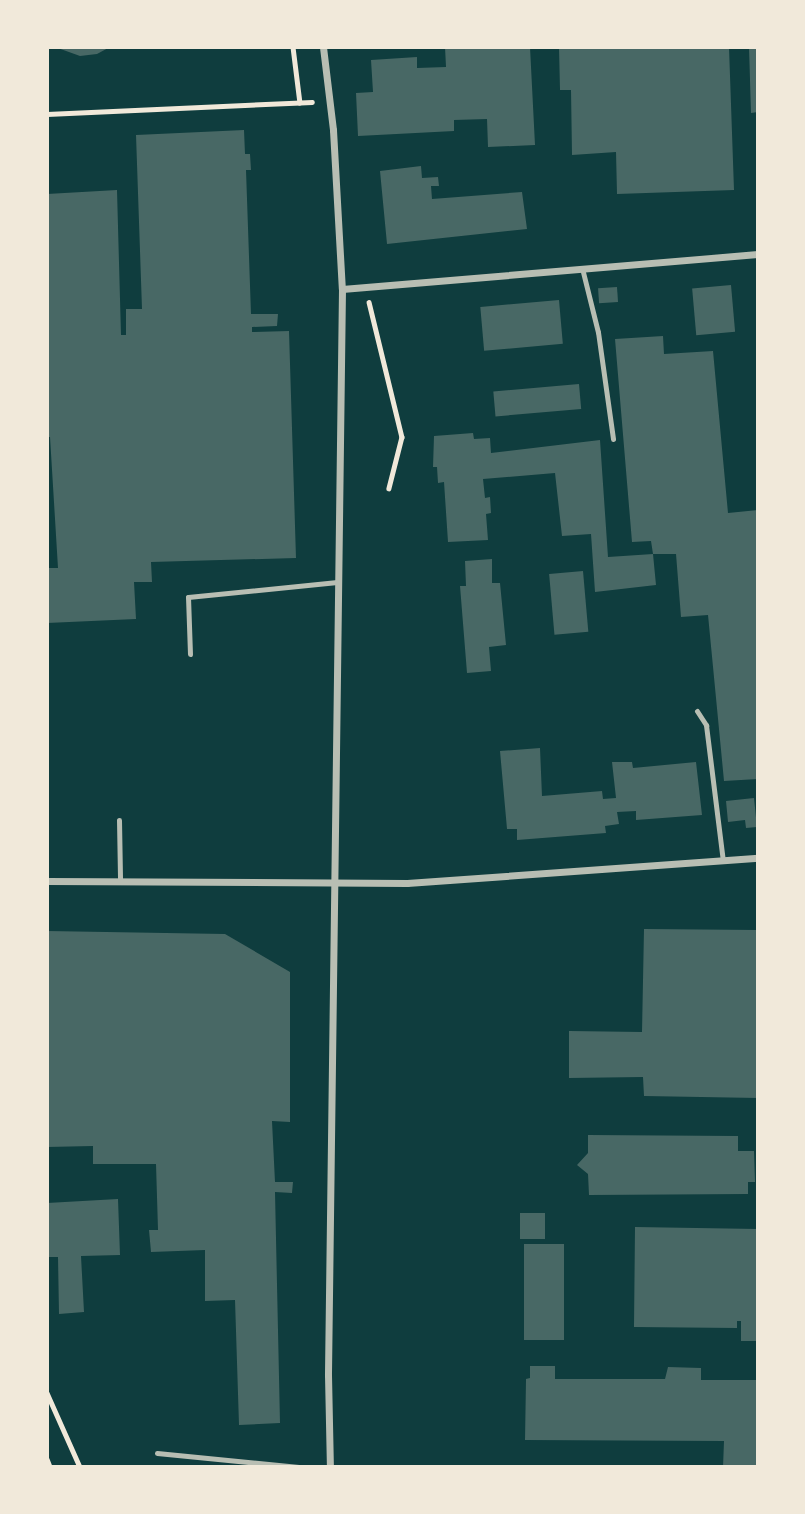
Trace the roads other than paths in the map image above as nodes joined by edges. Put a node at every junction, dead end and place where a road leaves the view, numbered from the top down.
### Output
1 (323, 47) edge
2 (758, 254) edge
3 (582, 268) junction
4 (342, 289) junction
5 (613, 439) dead end
6 (337, 582) junction
7 (190, 654) dead end
8 (697, 711) dead end
9 (119, 820) dead end
10 (758, 858) edge
11 (723, 860) junction
12 (120, 880) junction
13 (333, 880) junction
14 (47, 881) edge
15 (157, 1453) dead end
16 (301, 1467) edge
17 (330, 1467) edge

1 - 4 street
2 - 3 street
3 - 4 street
3 - 5 lane
4 - 6 street
6 - 7 lane
6 - 13 street
8 - 11 lane
9 - 12 lane
10 - 11 street
11 - 13 street
12 - 13 street
12 - 14 street
13 - 17 street
15 - 16 lane

